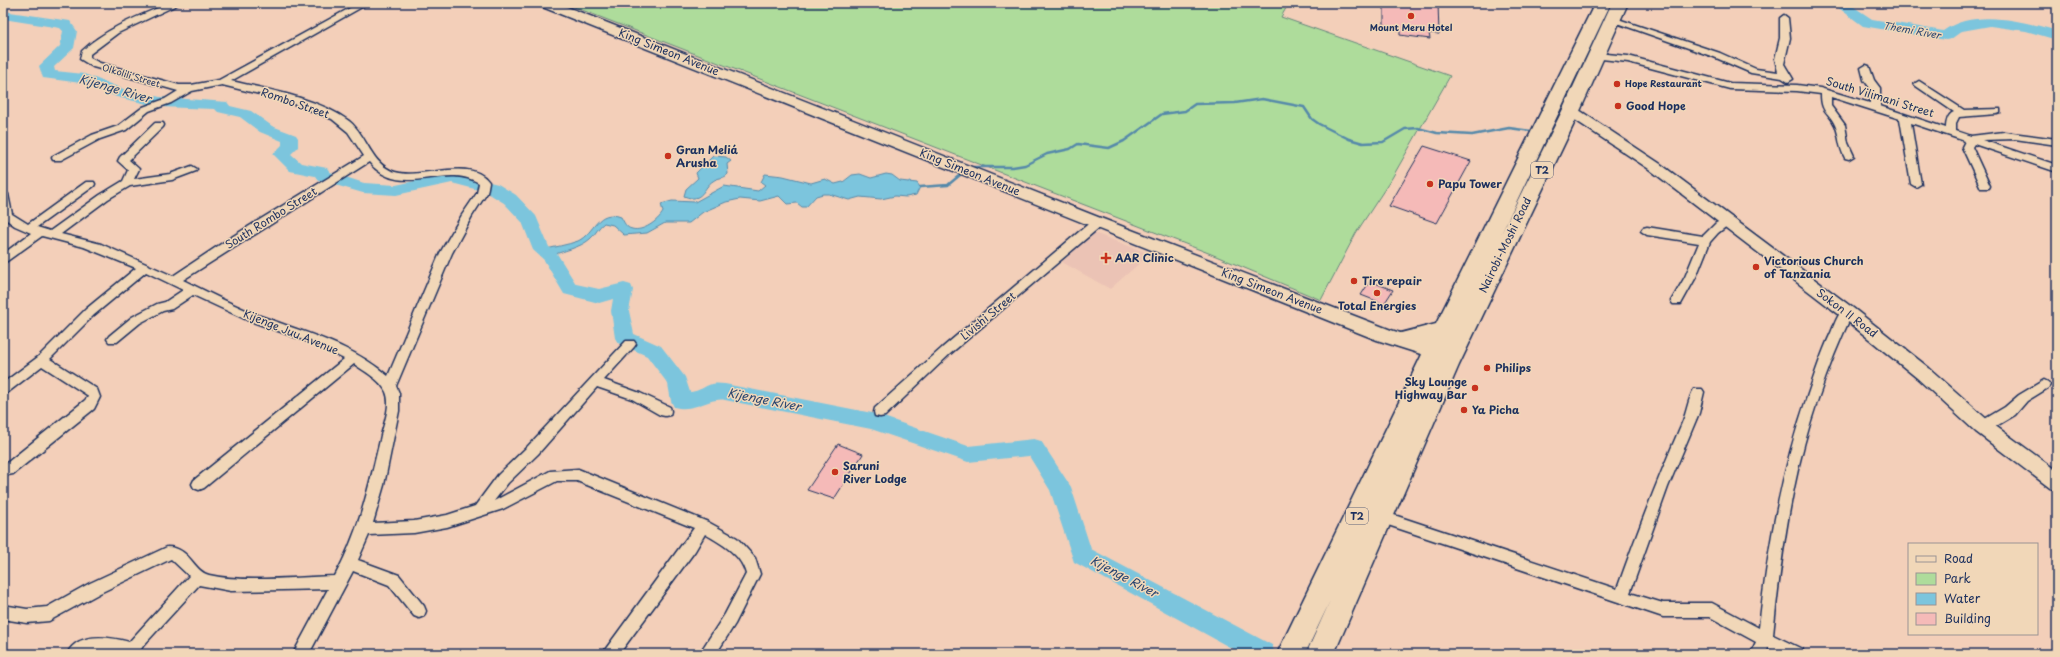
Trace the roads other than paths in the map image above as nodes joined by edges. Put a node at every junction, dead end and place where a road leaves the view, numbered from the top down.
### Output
1 (177, 3) edge
2 (365, 3) edge
3 (545, 3) edge
4 (1608, 8) edge
5 (1784, 18) dead end
6 (1596, 56) junction
7 (1866, 68) dead end
8 (1785, 76) junction
9 (222, 82) junction
10 (1919, 84) dead end
11 (1804, 88) junction
12 (186, 91) junction
13 (1826, 93) junction
14 (1875, 107) junction
15 (1571, 111) junction
16 (1997, 111) dead end
17 (1962, 113) junction
18 (1905, 117) junction
19 (159, 126) dead end
20 (1951, 132) junction
21 (1972, 139) junction
22 (2057, 142) edge
23 (1849, 156) dead end
24 (370, 157) junction
25 (57, 158) dead end
26 (192, 169) dead end
27 (2057, 169) edge
28 (127, 183) junction
29 (90, 184) dead end
30 (1916, 184) dead end
31 (1985, 186) dead end
32 (3, 194) edge
33 (1727, 222) junction
34 (1098, 223) junction
35 (41, 231) junction
36 (1647, 231) dead end
37 (1705, 240) junction
38 (3, 260) edge
39 (144, 267) junction
40 (175, 280) junction
41 (193, 289) junction
42 (1677, 301) dead end
43 (1847, 312) junction
44 (1445, 330) junction
45 (113, 340) dead end
46 (1402, 342) junction
47 (630, 344) dead end
48 (353, 358) junction
49 (42, 360) junction
50 (1434, 372) junction
51 (9, 379) edge
52 (596, 382) junction
53 (390, 385) junction
54 (2044, 386) dead end
55 (3, 390) edge
56 (1698, 392) dead end
57 (665, 411) dead end
58 (880, 412) dead end
59 (1983, 427) junction
60 (8, 470) dead end
61 (2057, 482) edge
62 (199, 484) dead end
63 (480, 510) junction
64 (1382, 517) junction
65 (703, 526) junction
66 (364, 529) junction
67 (349, 563) junction
68 (198, 576) junction
69 (338, 582) junction
70 (1621, 597) junction
71 (419, 611) dead end
72 (3, 612) edge
73 (1765, 639) junction
74 (132, 652) edge
75 (75, 654) edge
76 (301, 654) edge
77 (610, 654) edge
78 (707, 654) edge
79 (1291, 654) edge
80 (1320, 654) edge
81 (1758, 654) edge
82 (1797, 654) edge

1 - 12 street, Olkolili Street
2 - 9 street, Olkolili Street
3 - 34 main road, King Simeon Avenue
4 - 6 highway, Nairobi-Moshi Road / T2
4 - 8 street
4 - 44 highway, Nairobi-Moshi Road / T2
5 - 8 street
6 - 11 street, South Vilimani Street
6 - 15 highway, Nairobi-Moshi Road / T2
7 - 14 street
8 - 11 street
9 - 12 street, Olkolili Street
9 - 24 street, Rombo Street
10 - 17 street
11 - 13 street, South Vilimani Street
12 - 25 street
13 - 14 street, South Vilimani Street
13 - 23 street
14 - 18 street, South Vilimani Street
15 - 33 street, Sokon II Road
15 - 50 highway, Nairobi-Moshi Road / T2
16 - 17 street
17 - 20 street
18 - 20 street, South Vilimani Street
18 - 30 street
19 - 28 street
20 - 21 street, South Vilimani Street
21 - 22 street
21 - 27 street, South Vilimani Street
21 - 31 street
24 - 40 street, South Rombo Street
24 - 53 street, Rombo Street
26 - 28 street
28 - 35 street
29 - 35 street
32 - 35 street, Kijenge Juu Avenue
33 - 37 street
33 - 43 street, Sokon II Road
34 - 46 main road, King Simeon Avenue
34 - 58 street, Livishi Street
35 - 38 street
35 - 39 street, Kijenge Juu Avenue
36 - 37 street
37 - 42 street
39 - 40 street, Kijenge Juu Avenue
39 - 49 street
40 - 41 street, Kijenge Juu Avenue
41 - 45 street
41 - 48 street, Kijenge Juu Avenue
43 - 59 street, Sokon II Road
43 - 73 street
44 - 46 highway
44 - 50 highway, Nairobi-Moshi Road / T2
46 - 50 main road, King Simeon Avenue
46 - 50 highway
47 - 52 street
48 - 53 street, Kijenge Juu Avenue
48 - 62 street
49 - 51 street
49 - 60 street
50 - 64 highway, T2
50 - 79 highway, T2
51 - 55 street
52 - 57 street
52 - 63 street
53 - 66 street
54 - 59 street
56 - 70 street
59 - 61 street, Sokon II Road
63 - 65 street
63 - 66 street
64 - 70 street
64 - 80 highway, T2
65 - 77 street
65 - 78 street
66 - 67 street
67 - 69 street
67 - 71 street
68 - 69 street
68 - 72 street
68 - 74 street
69 - 76 street
70 - 73 street
73 - 81 street
73 - 82 street
74 - 75 street

